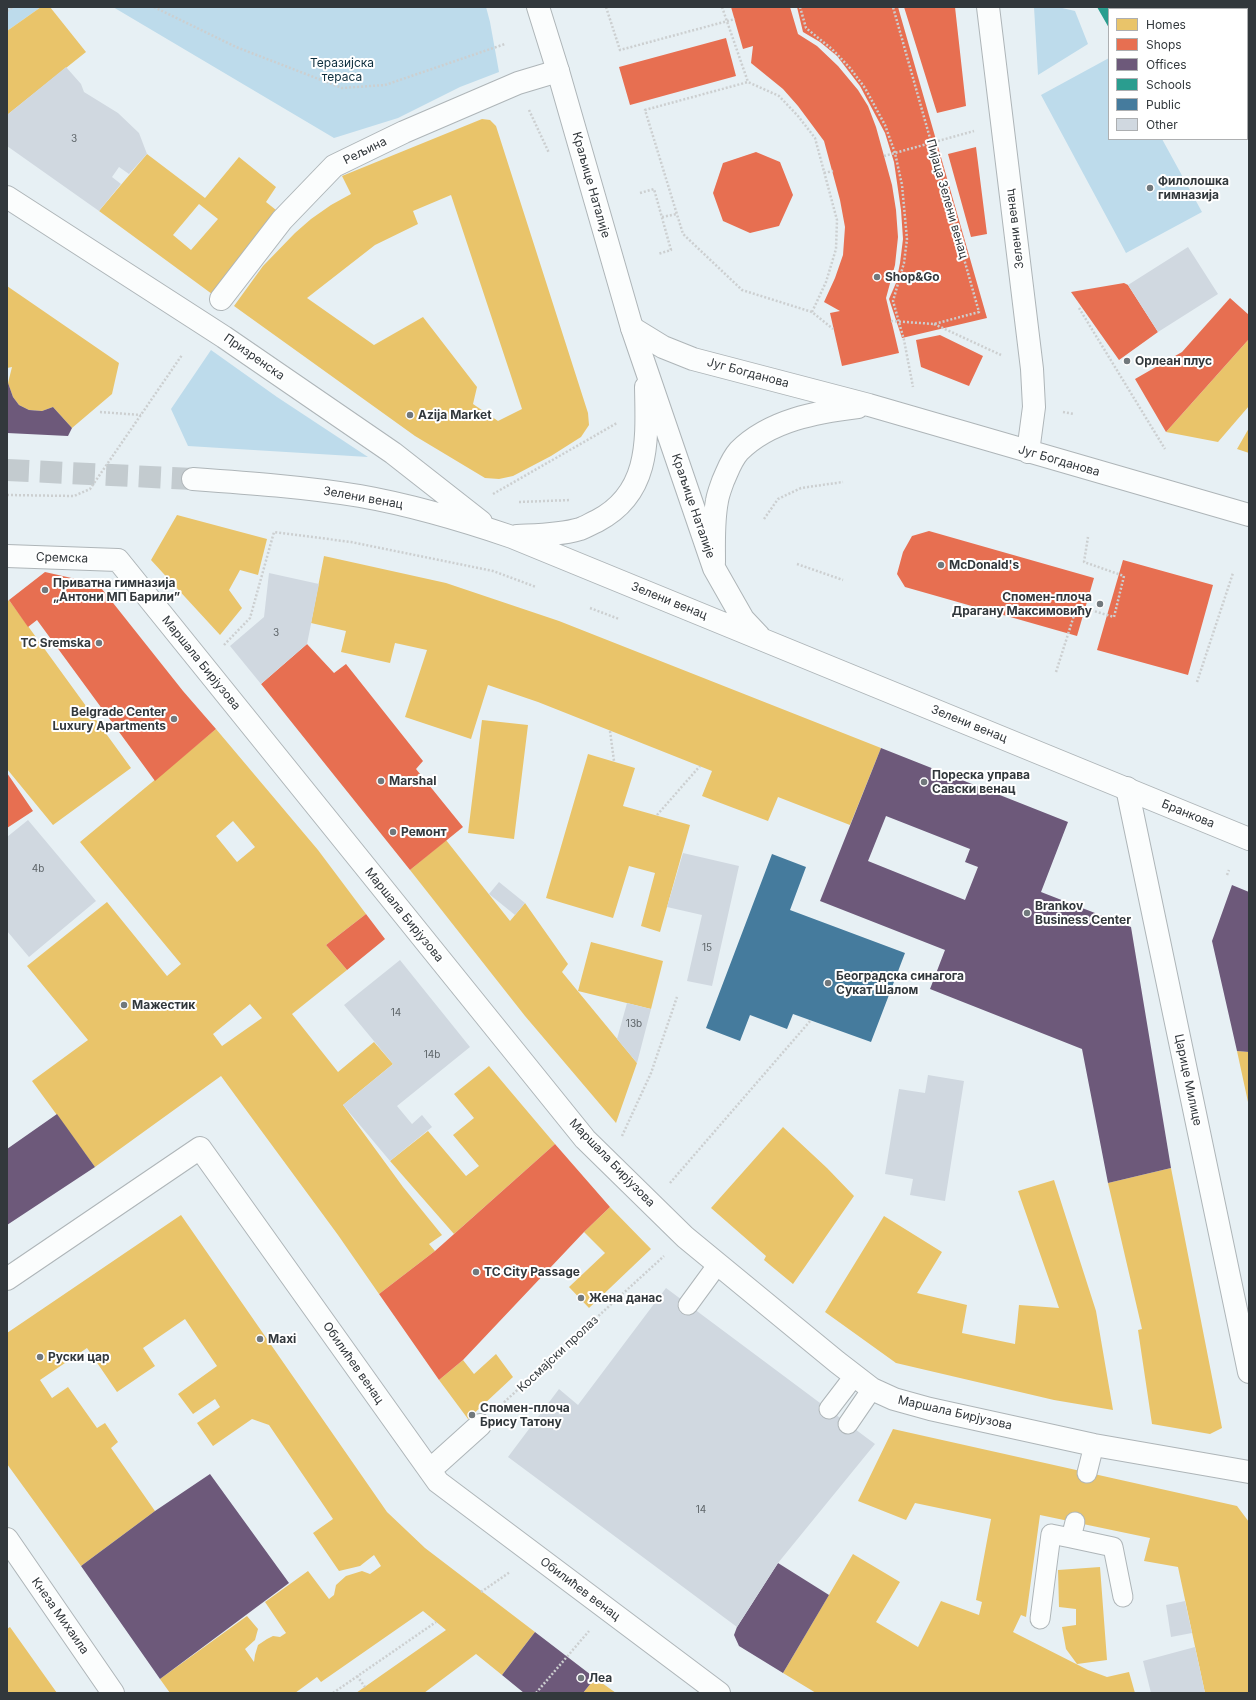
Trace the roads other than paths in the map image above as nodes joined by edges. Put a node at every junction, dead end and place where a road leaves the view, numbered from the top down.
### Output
1 (538, 7) edge
2 (988, 7) edge
3 (558, 71) junction
4 (7, 197) edge
5 (204, 323) junction
6 (632, 328) junction
7 (645, 364) junction
8 (869, 405) junction
9 (1028, 452) junction
10 (193, 479) tunnel mouth
11 (1249, 515) edge
12 (502, 533) junction
13 (7, 556) edge
14 (118, 560) joint
15 (714, 568) junction
16 (761, 639) junction
17 (1127, 788) junction
18 (1249, 839) edge
19 (718, 1264) junction
20 (7, 1279) edge
21 (688, 1305) dead end
22 (1249, 1372) edge
23 (855, 1375) junction
24 (872, 1389) junction
25 (829, 1409) dead end
26 (848, 1424) dead end
27 (480, 1425) road end
28 (1094, 1445) junction
29 (430, 1470) junction
30 (1249, 1472) edge
31 (1087, 1473) dead end
32 (7, 1539) edge
33 (1123, 1598) dead end
34 (1040, 1619) dead end
35 (113, 1693) edge
36 (719, 1693) edge

1 - 3 street, Краљице Наталије
2 - 9 street, Зелени венац
3 - 5 street, Рељина
3 - 6 street, Краљице Наталије
4 - 5 street, Призренска
5 - 12 street, Призренска
6 - 7 street, Краљице Наталије
6 - 8 street, Југ Богданова
7 - 12 street, Краљице Наталије
7 - 15 street, Краљице Наталије
8 - 9 street, Југ Богданова
8 - 15 street, Југ Богданова
9 - 11 street, Југ Богданова
10 - 12 street, Зелени венац
12 - 16 street, Зелени венац
13 - 14 street, Сремска
14 - 19 street, Маршала Бирјузова
15 - 16 street, Краљице Наталије
16 - 17 street, Зелени венац
17 - 18 street, Бранкова
17 - 22 street, Царице Милице
19 - 21 lane
19 - 23 street, Маршала Бирјузова
20 - 29 street, Обилићев венац
23 - 24 street, Маршала Бирјузова
23 - 25 lane
24 - 26 lane
24 - 28 street, Маршала Бирјузова
27 - 29 street
28 - 30 street, Маршала Бирјузова
28 - 31 lane
29 - 36 street, Обилићев венац
32 - 35 street, Кнеза Михаила
33 - 34 lane

